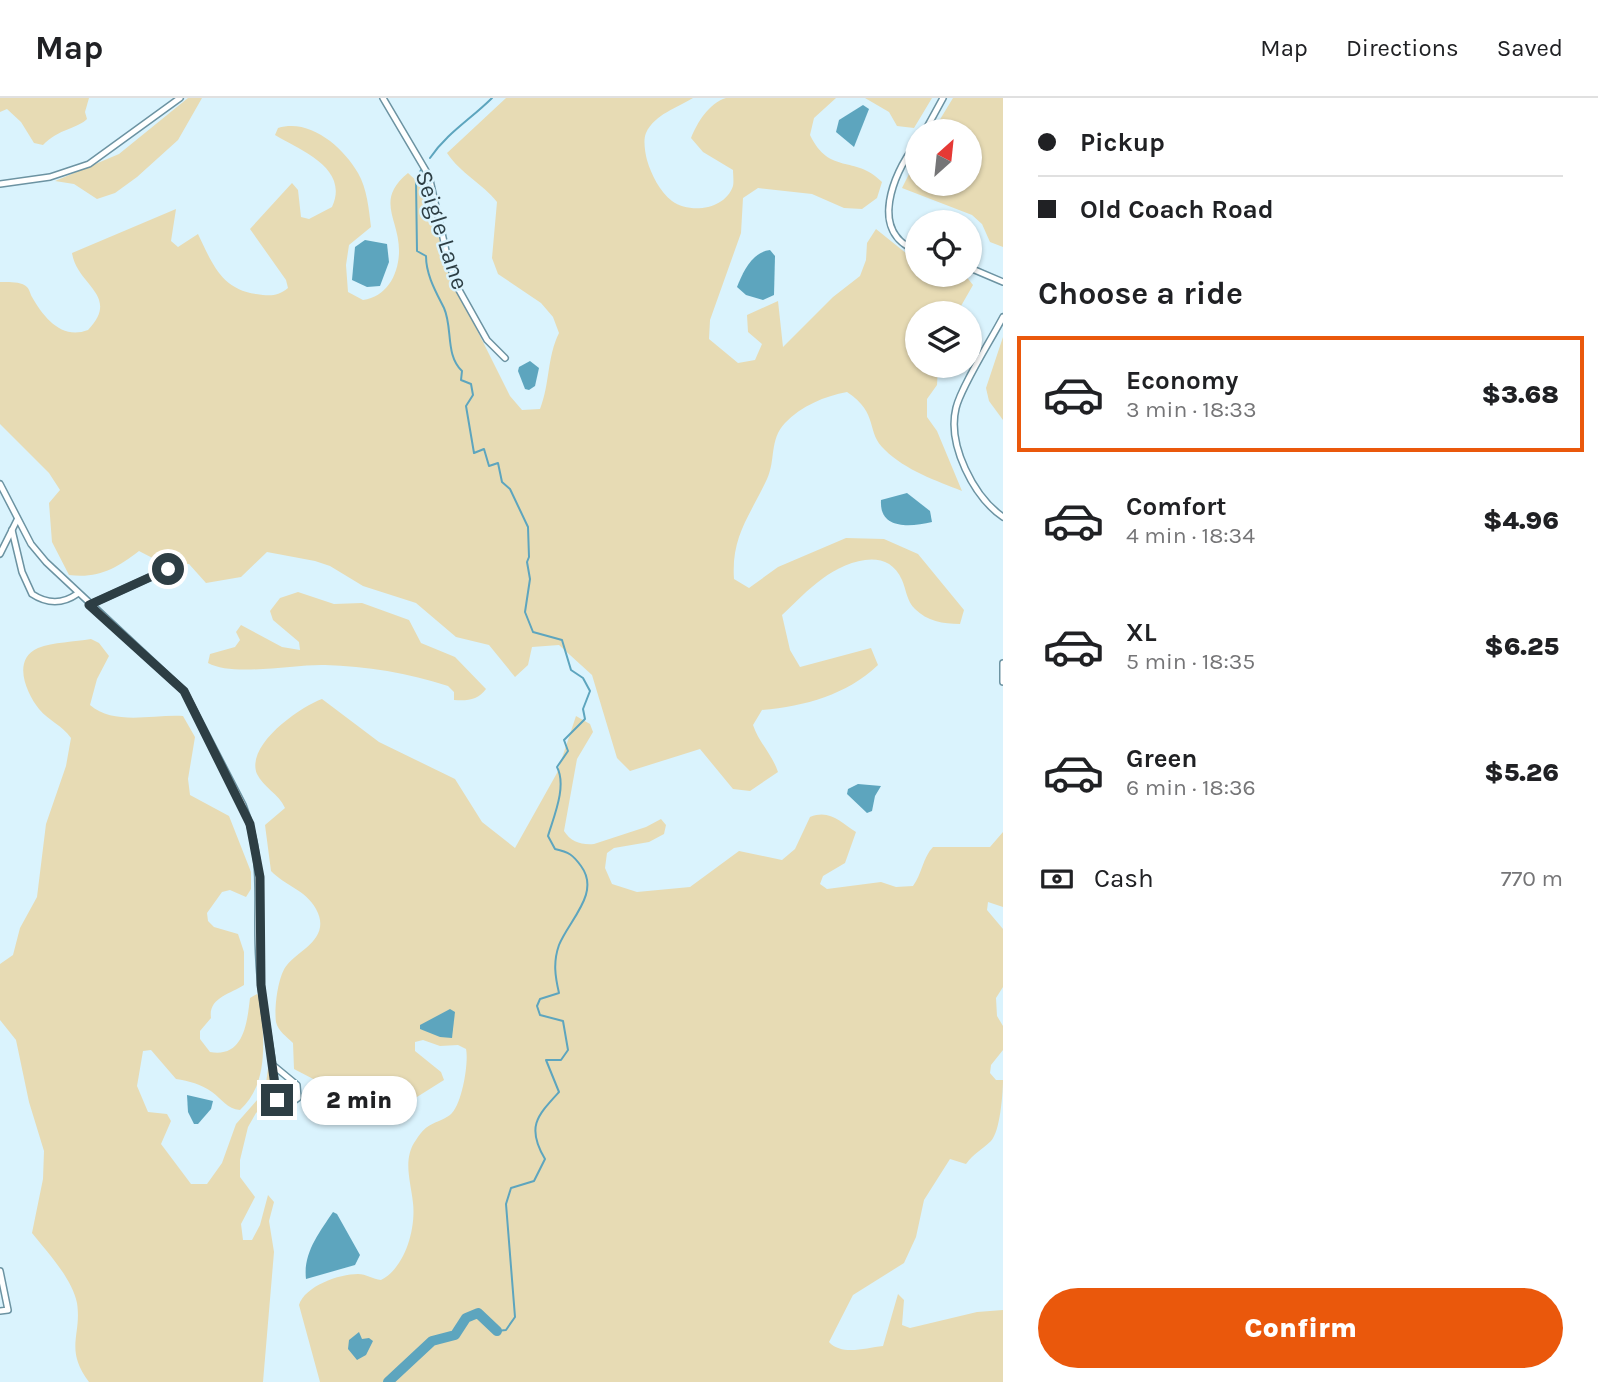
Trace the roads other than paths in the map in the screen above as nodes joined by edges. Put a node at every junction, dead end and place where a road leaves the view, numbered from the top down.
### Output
1 (180, 98) edge
2 (383, 98) edge
3 (943, 98) edge
4 (932, 119) edge
5 (905, 163) edge
6 (0, 184) edge
7 (905, 244) edge
8 (982, 273) edge
9 (1003, 282) edge
10 (1003, 317) edge
11 (505, 358) dead end
12 (0, 484) edge
13 (1003, 517) edge
14 (17, 520) junction
15 (12, 530) junction
16 (0, 554) edge
17 (168, 569) dead end
18 (77, 594) junction
19 (89, 605) junction
20 (1003, 663) edge
21 (1003, 682) edge
22 (274, 1066) junction
23 (0, 1271) edge
24 (0, 1311) edge

1 - 6 street
2 - 11 street, Seigle Lane
3 - 4 street
5 - 7 street
8 - 9 street
10 - 13 street
12 - 14 street
14 - 15 street
14 - 18 street
15 - 16 street
15 - 18 street
17 - 19 street
18 - 19 street
19 - 22 street
20 - 21 street
22 - 22 street
23 - 24 street

